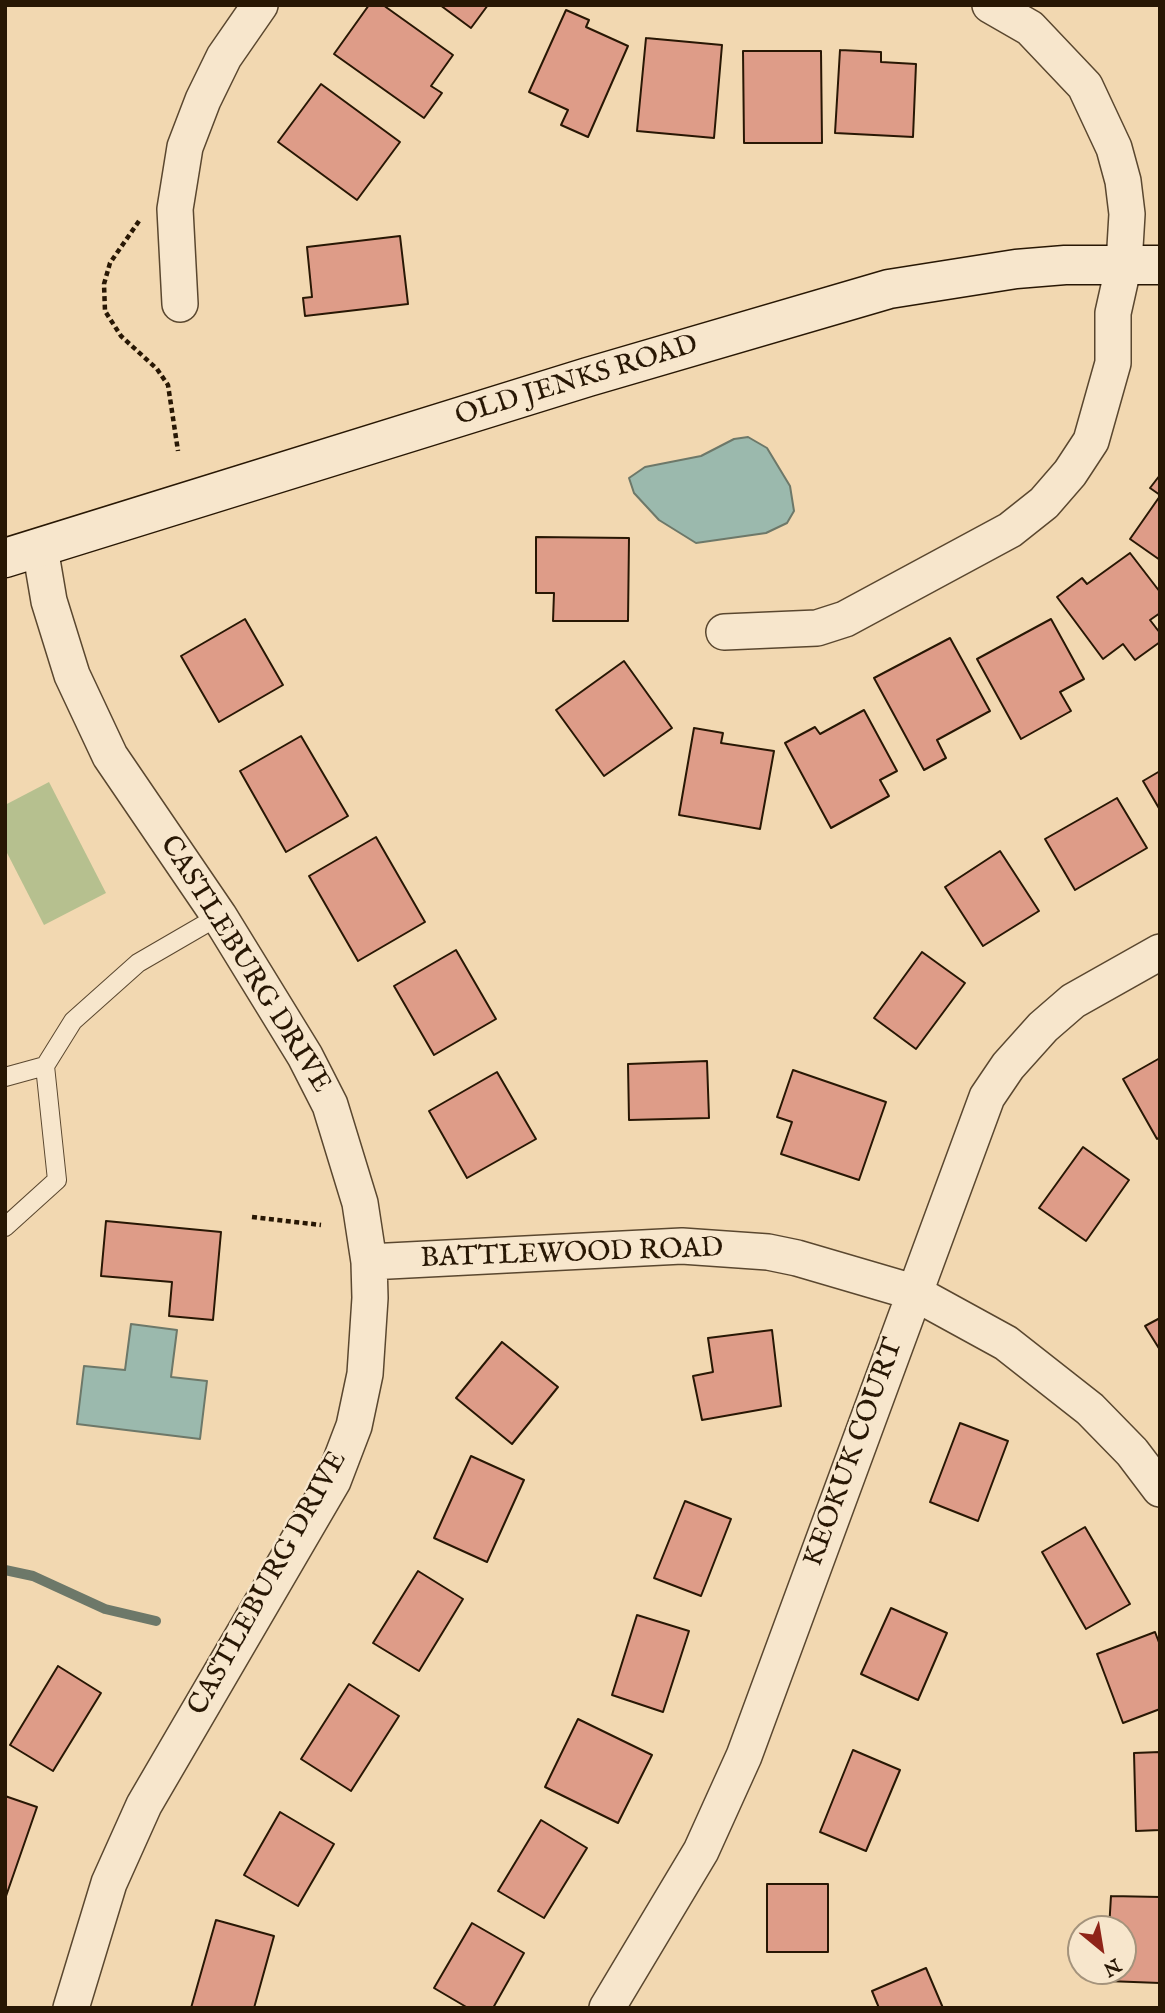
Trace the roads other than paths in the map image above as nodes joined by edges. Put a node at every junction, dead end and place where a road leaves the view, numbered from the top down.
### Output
1 (260, 5) edge
2 (990, 5) edge
3 (1142, 265) edge
4 (180, 304) dead end
5 (22, 553) edge
6 (724, 632) dead end
7 (219, 916) junction
8 (1160, 952) edge
9 (45, 1066) junction
10 (5, 1077) edge
11 (5, 1227) edge
12 (369, 1262) junction
13 (914, 1292) junction
14 (1160, 1489) edge
15 (623, 2002) edge
16 (71, 2008) edge

1 - 4 street
2 - 3 street
3 - 5 street, OLD JENKS ROAD
3 - 6 street
5 - 7 street, CASTLEBURG DRIVE
7 - 9 lane
7 - 12 street, CASTLEBURG DRIVE
8 - 13 street, KEOKUK COURT
9 - 10 lane
9 - 11 lane
12 - 13 street, BATTLEWOOD ROAD
12 - 16 street, CASTLEBURG DRIVE
13 - 14 street, BATTLEWOOD ROAD
13 - 15 street, KEOKUK COURT

